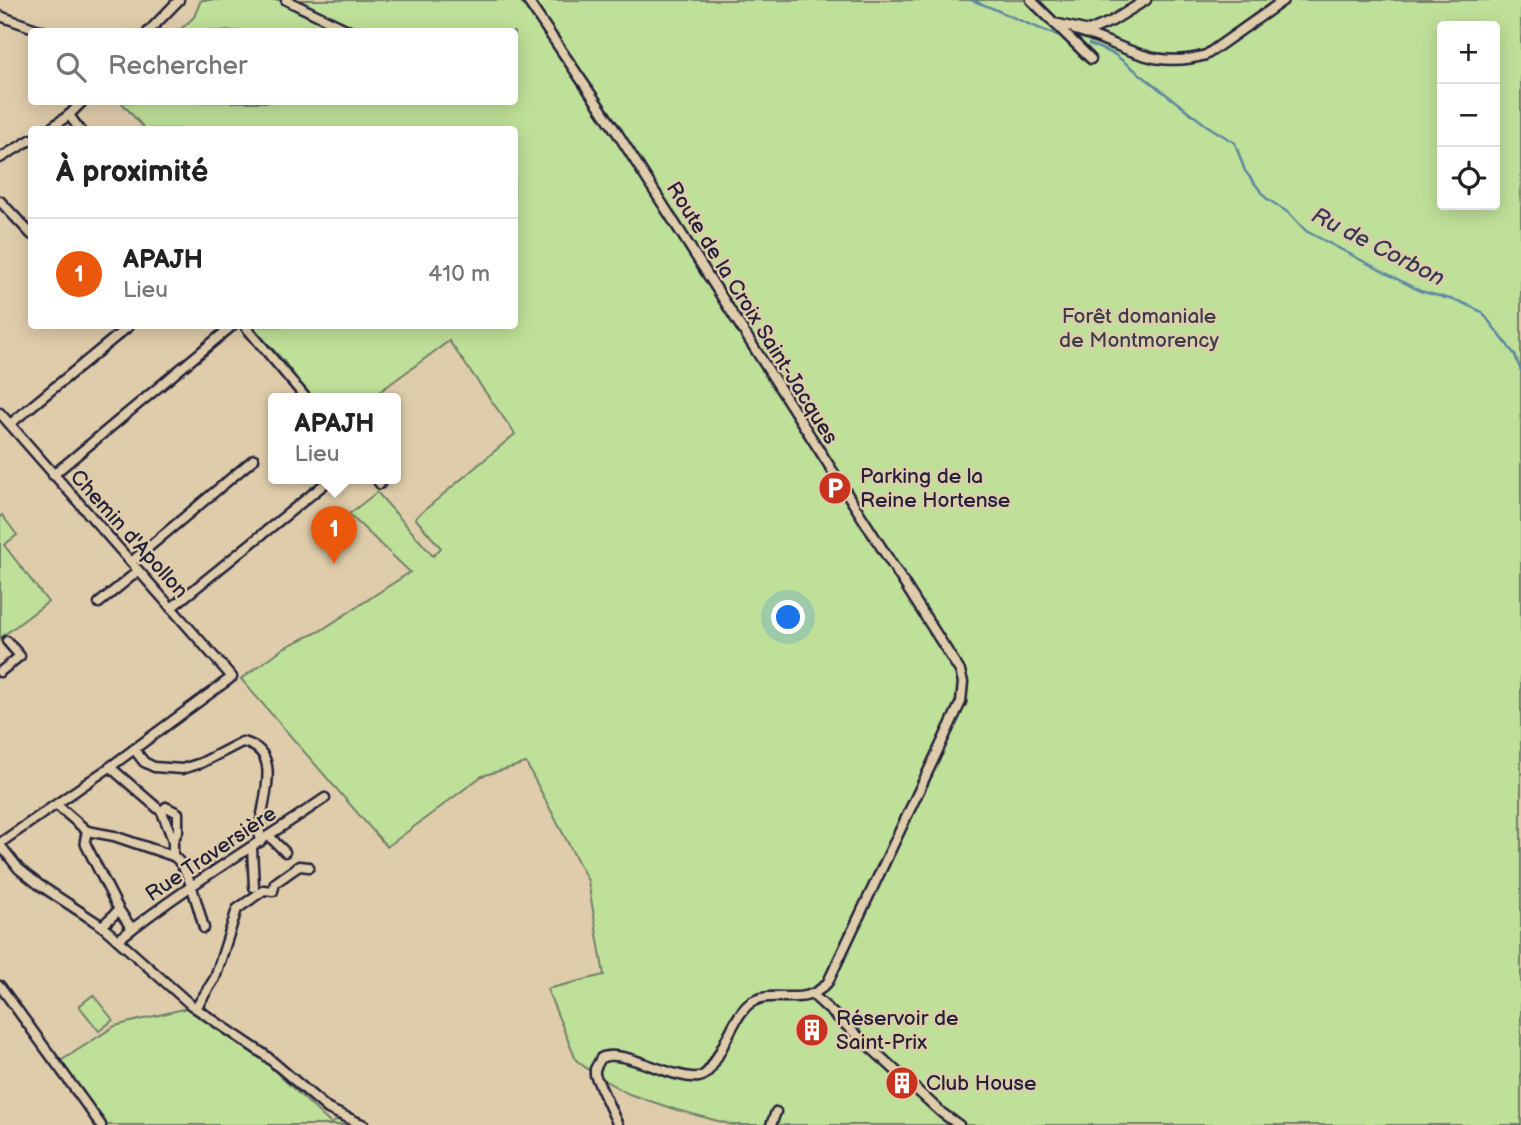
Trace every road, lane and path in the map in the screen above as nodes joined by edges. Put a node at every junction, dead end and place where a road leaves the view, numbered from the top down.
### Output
1 (178, 0) edge
2 (286, 0) edge
3 (527, 0) edge
4 (1031, 0) edge
5 (1146, 0) edge
6 (1284, 0) edge
7 (0, 16) edge
8 (1054, 23) junction
9 (34, 28) edge
10 (152, 28) edge
11 (344, 28) edge
12 (1075, 30) junction
13 (1091, 60) dead end
14 (79, 105) edge
15 (69, 115) junction
16 (54, 126) edge
17 (77, 126) edge
18 (28, 141) edge
19 (0, 158) edge
20 (0, 201) edge
21 (28, 231) edge
22 (116, 329) edge
23 (125, 329) edge
24 (228, 329) edge
25 (248, 329) edge
26 (120, 333) junction
27 (302, 393) edge
28 (0, 413) edge
29 (10, 424) junction
30 (254, 459) dead end
31 (53, 475) junction
32 (325, 484) edge
33 (131, 562) junction
34 (138, 571) junction
35 (99, 603) dead end
36 (171, 608) junction
37 (7, 641) dead end
38 (0, 672) edge
39 (134, 749) junction
40 (110, 767) junction
41 (325, 798) dead end
42 (57, 805) junction
43 (162, 813) junction
44 (87, 831) junction
45 (270, 836) junction
46 (173, 840) junction
47 (260, 842) junction
48 (0, 844) edge
49 (252, 848) junction
50 (285, 852) dead end
51 (173, 856) junction
52 (309, 867) dead end
53 (191, 886) junction
54 (254, 887) dead end
55 (119, 910) junction
56 (102, 926) junction
57 (204, 928) dead end
58 (132, 929) junction
59 (118, 940) junction
60 (0, 986) edge
61 (813, 995) junction
62 (196, 1008) junction
63 (776, 1112) dead end
64 (101, 1125) edge
65 (365, 1125) edge
66 (618, 1125) edge
67 (771, 1125) edge
68 (959, 1125) edge

1 - 10 street
2 - 11 street
3 - 61 street, Route de la Croix Saint-Jacques
4 - 8 street
5 - 12 street
6 - 12 street
7 - 9 street
8 - 12 street
8 - 13 street
14 - 15 street
15 - 16 street
15 - 17 street
18 - 19 street
20 - 21 street
22 - 26 street
23 - 26 street
24 - 31 street
25 - 27 street
26 - 29 street
28 - 29 street, Chemin d'Apollon
29 - 31 street, Chemin d'Apollon
30 - 33 street
31 - 33 street, Chemin d'Apollon
32 - 36 street
33 - 34 street, Chemin d'Apollon
34 - 35 street
34 - 36 street, Chemin d'Apollon
36 - 39 street, Chemin d'Apollon
37 - 38 street
39 - 40 street
39 - 47 street
40 - 42 street
40 - 43 street
41 - 45 street, Rue Traversière
42 - 44 street
42 - 48 street
43 - 46 street
43 - 46 street
44 - 51 street
44 - 55 street
45 - 47 street, Rue Traversière
45 - 50 street
46 - 51 street
47 - 49 street, Rue Traversière
48 - 56 street
49 - 53 street, Rue Traversière
49 - 54 street
51 - 53 street
52 - 62 street
53 - 57 street
53 - 58 street, Rue Traversière
55 - 56 street
55 - 58 street
56 - 59 street
58 - 59 street, Rue Traversière
59 - 62 street
60 - 64 street
61 - 66 street
61 - 68 street
62 - 65 street
63 - 67 street

